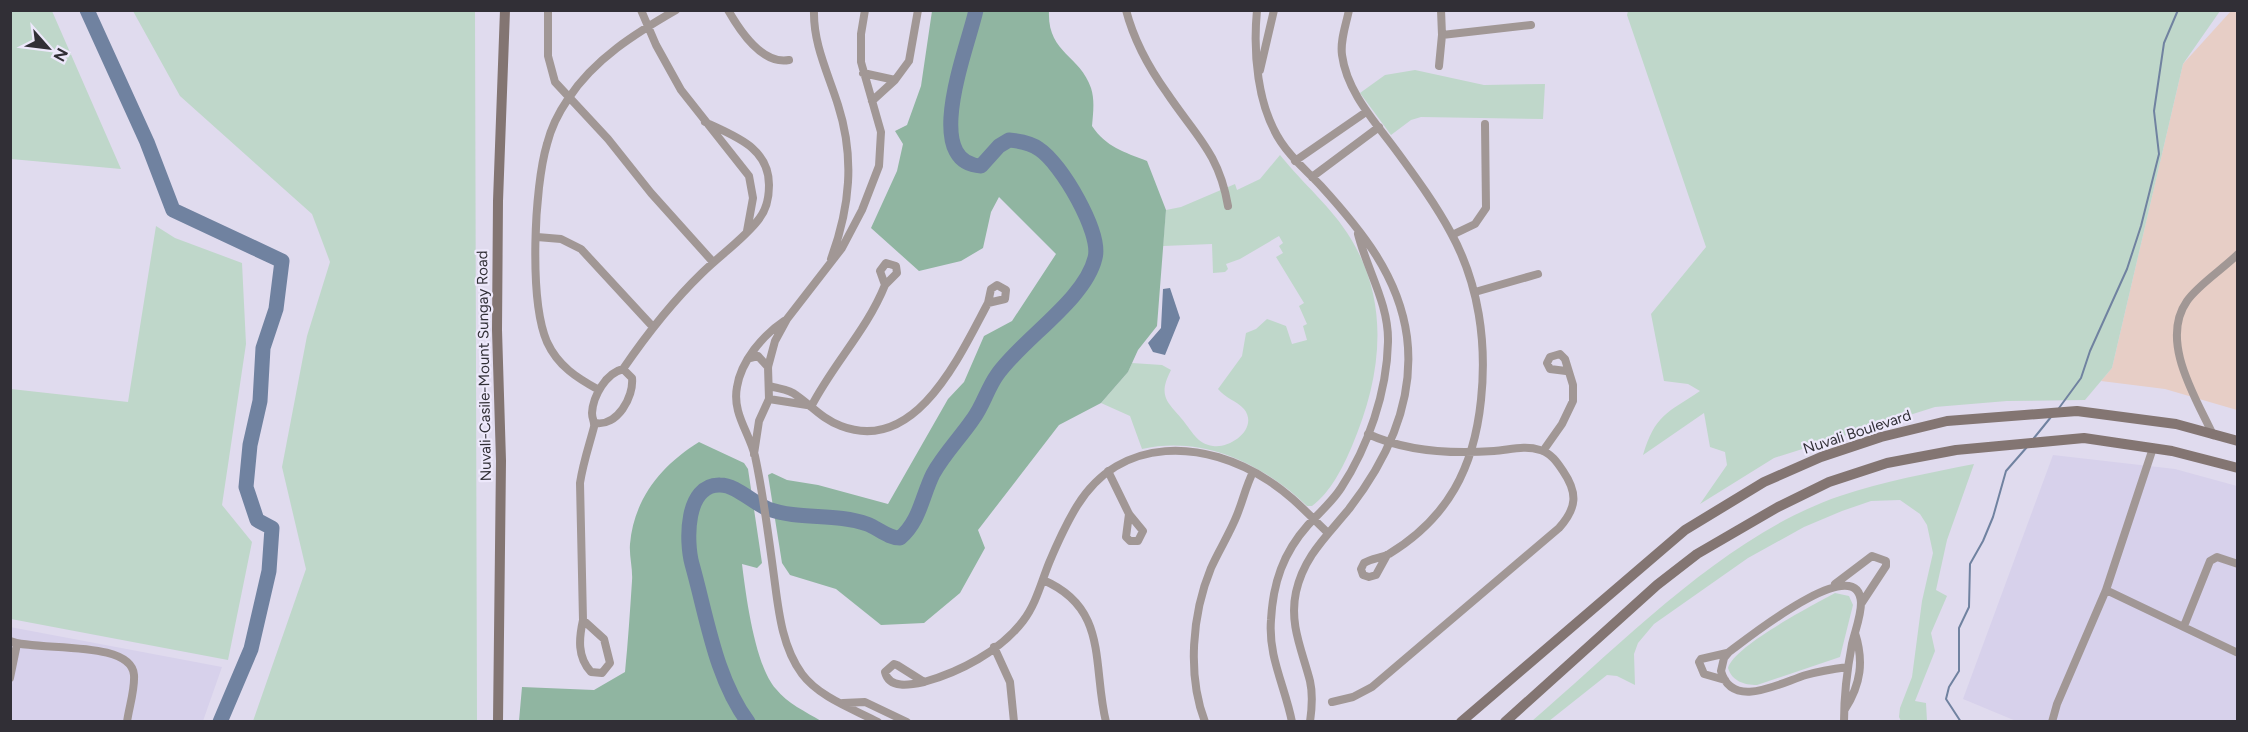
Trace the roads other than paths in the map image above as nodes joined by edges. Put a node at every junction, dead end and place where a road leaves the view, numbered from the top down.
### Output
1 (505, 10) edge
2 (548, 10) edge
3 (641, 10) edge
4 (676, 10) edge
5 (728, 10) edge
6 (814, 10) edge
7 (865, 10) edge
8 (918, 10) edge
9 (1126, 10) edge
10 (1257, 10) edge
11 (1274, 10) edge
12 (1349, 10) edge
13 (1440, 10) edge
14 (1531, 26) dead end
15 (647, 27) junction
16 (1442, 35) junction
17 (789, 60) dead end
18 (1439, 66) dead end
19 (1260, 71) junction
20 (862, 73) junction
21 (895, 80) junction
22 (568, 99) junction
23 (872, 101) junction
24 (1366, 112) junction
25 (705, 122) junction
26 (1485, 124) dead end
27 (1378, 128) junction
28 (1295, 161) junction
29 (1312, 177) junction
30 (1228, 206) dead end
31 (747, 231) junction
32 (1358, 232) junction
33 (1452, 235) junction
34 (537, 237) junction
35 (2238, 254) edge
36 (713, 262) junction
37 (827, 269) junction
38 (1538, 274) dead end
39 (885, 285) dead end
40 (1475, 292) junction
41 (988, 303) dead end
42 (787, 319) junction
43 (653, 327) junction
44 (750, 358) junction
45 (768, 367) junction
46 (623, 369) junction
47 (1566, 371) dead end
48 (770, 386) junction
49 (599, 390) junction
50 (769, 399) junction
51 (809, 406) junction
52 (739, 417) junction
53 (759, 421) junction
54 (595, 423) junction
55 (1368, 434) junction
56 (2213, 435) junction
57 (2238, 441) edge
58 (1392, 442) junction
59 (2153, 448) junction
60 (1543, 451) junction
61 (1470, 453) junction
62 (754, 454) junction
63 (2238, 468) edge
64 (1108, 471) junction
65 (1253, 471) junction
66 (1129, 513) dead end
67 (1313, 519) junction
68 (1327, 532) junction
69 (1387, 555) dead end
70 (2238, 564) edge
71 (1043, 580) junction
72 (1832, 586) junction
73 (2106, 590) junction
74 (1861, 604) junction
75 (583, 620) junction
76 (2184, 626) junction
77 (1855, 631) junction
78 (14, 642) edge
79 (994, 647) junction
80 (1729, 652) junction
81 (2238, 653) edge
82 (1848, 667) junction
83 (10, 678) edge
84 (1726, 681) junction
85 (924, 682) dead end
86 (1332, 702) dead end
87 (843, 703) junction
88 (1844, 710) junction
89 (127, 722) edge
90 (498, 722) edge
91 (878, 722) edge
92 (907, 722) edge
93 (1014, 722) edge
94 (1106, 722) edge
95 (1205, 722) edge
96 (1292, 722) edge
97 (1311, 722) edge
98 (1461, 722) edge
99 (1505, 722) edge
100 (1844, 722) edge
101 (2052, 722) edge

1 - 90 main road, Nuvali-Casile-Mount Sungay Road
2 - 22 street
3 - 15 street
4 - 15 street
5 - 17 street
6 - 37 street
7 - 20 street
8 - 21 street
9 - 30 street
10 - 19 street
11 - 19 street
12 - 24 street
13 - 16 street
14 - 16 street
15 - 22 street
15 - 25 street
16 - 18 street
19 - 28 street
20 - 21 street
20 - 23 street
21 - 23 street
22 - 34 street
22 - 36 street
23 - 37 street
24 - 27 street
24 - 28 street
25 - 31 street
25 - 31 street
26 - 33 street
27 - 29 street
27 - 33 street
28 - 29 street
29 - 32 street
31 - 36 street
32 - 55 street
32 - 58 street
33 - 40 street
34 - 43 street
34 - 49 street
35 - 56 street
36 - 43 street
37 - 42 street
38 - 40 street
39 - 51 street
40 - 61 street
41 - 51 street
42 - 44 street
42 - 45 street
43 - 46 street
44 - 45 street
44 - 52 street
45 - 48 street
46 - 49 street
46 - 54 street
47 - 60 street
48 - 50 street
48 - 51 street
49 - 54 street
50 - 51 street
50 - 53 street
52 - 53 street
52 - 62 street
53 - 62 street
54 - 75 street
55 - 58 street
55 - 67 street
56 - 57 main road, Nuvali Boulevard
56 - 98 main road, Nuvali Boulevard
58 - 61 street
58 - 68 street
59 - 63 main road
59 - 73 street
59 - 99 main road
60 - 61 street
60 - 86 street
61 - 69 street
62 - 87 street
64 - 65 street
64 - 66 street
64 - 71 street
65 - 67 street
65 - 95 street
67 - 68 street
67 - 96 street
68 - 97 street
70 - 76 street
71 - 79 street
71 - 94 street
72 - 74 street
72 - 74 street
72 - 80 street
73 - 76 street
73 - 101 street
74 - 77 street
75 - 75 street
76 - 81 street
77 - 82 street
77 - 88 street
78 - 83 street
78 - 89 street
79 - 85 street
79 - 93 street
80 - 84 street
80 - 84 street
82 - 84 street
82 - 88 street
87 - 91 street
87 - 92 street
88 - 100 street

